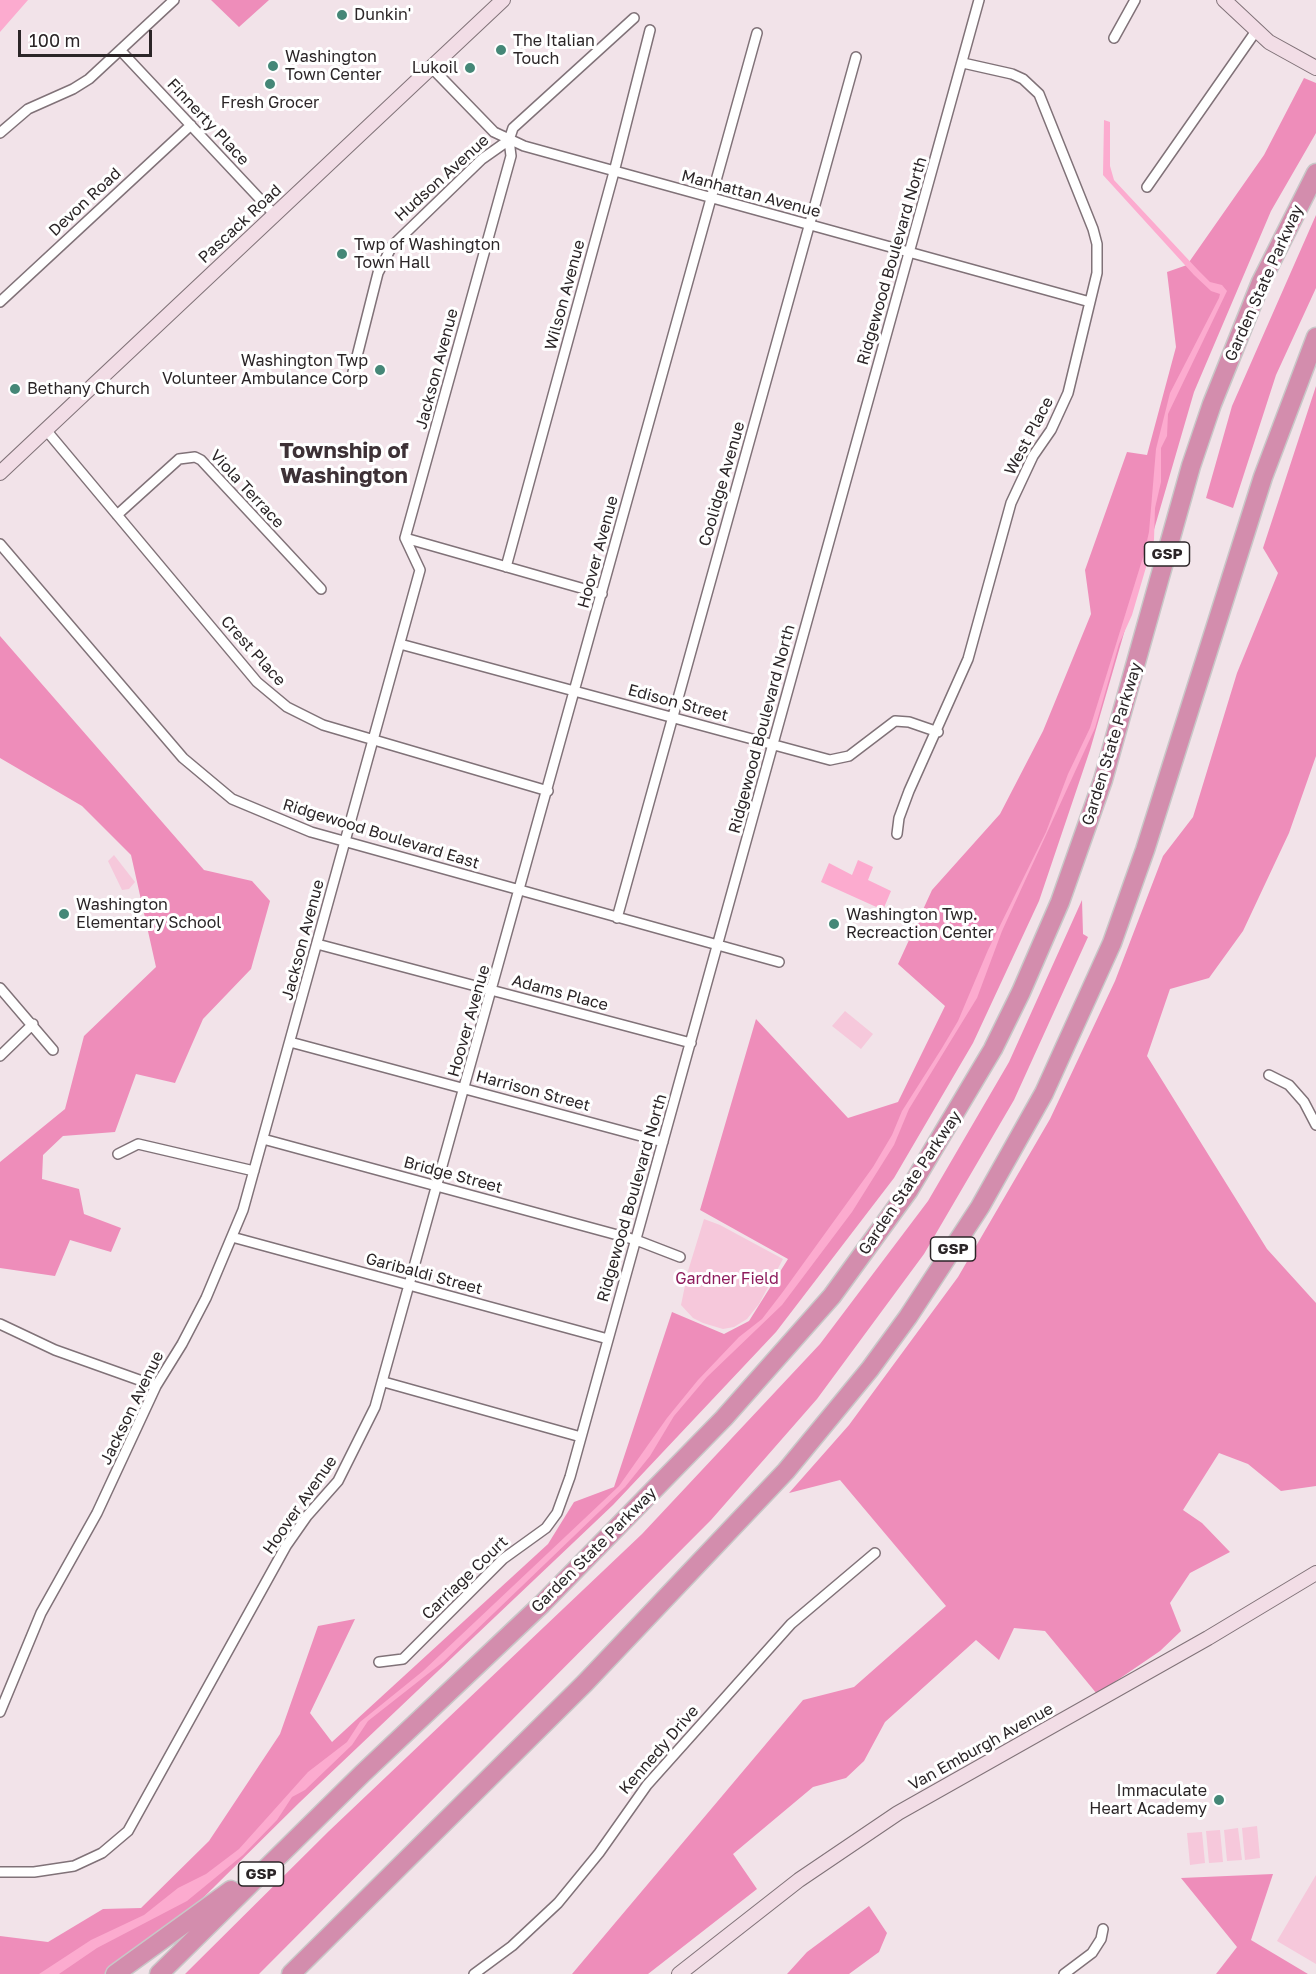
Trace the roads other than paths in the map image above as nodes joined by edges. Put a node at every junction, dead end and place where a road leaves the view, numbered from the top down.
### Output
1 (174, 0) edge
2 (503, 0) edge
3 (979, 0) edge
4 (1135, 0) edge
5 (1224, 0) edge
6 (634, 18) dead end
7 (650, 30) dead end
8 (1256, 31) junction
9 (757, 33) dead end
10 (1114, 38) dead end
11 (121, 51) junction
12 (856, 57) dead end
13 (963, 63) junction
14 (430, 66) junction
15 (1316, 69) edge
16 (190, 125) junction
17 (0, 133) edge
18 (509, 140) junction
19 (614, 172) junction
20 (1316, 173) edge
21 (1147, 187) dead end
22 (711, 198) junction
23 (274, 214) junction
24 (810, 225) junction
25 (910, 253) junction
26 (0, 302) edge
27 (1090, 302) junction
28 (1316, 337) edge
29 (353, 372) dead end
30 (46, 430) junction
31 (0, 473) edge
32 (117, 515) junction
33 (405, 538) junction
34 (0, 544) edge
35 (506, 567) junction
36 (321, 589) dead end
37 (602, 594) junction
38 (400, 644) junction
39 (576, 692) junction
40 (673, 718) junction
41 (938, 732) junction
42 (373, 741) junction
43 (774, 745) junction
44 (548, 791) junction
45 (897, 834) dead end
46 (345, 842) junction
47 (520, 891) junction
48 (617, 918) junction
49 (317, 944) junction
50 (718, 946) junction
51 (778, 962) dead end
52 (0, 988) edge
53 (493, 990) junction
54 (33, 1024) junction
55 (290, 1042) junction
56 (691, 1043) junction
57 (53, 1050) dead end
58 (0, 1056) edge
59 (1269, 1075) dead end
60 (465, 1089) junction
61 (1316, 1125) edge
62 (263, 1139) junction
63 (663, 1142) junction
64 (118, 1154) dead end
65 (254, 1171) junction
66 (438, 1186) junction
67 (232, 1237) junction
68 (636, 1240) junction
69 (680, 1257) dead end
70 (411, 1286) junction
71 (0, 1324) edge
72 (608, 1339) junction
73 (384, 1382) junction
74 (156, 1386) junction
75 (581, 1437) junction
76 (573, 1466) joint
77 (875, 1553) dead end
78 (1316, 1573) edge
79 (379, 1662) dead end
80 (0, 1712) edge
81 (362, 1774) junction
82 (0, 1872) edge
83 (1103, 1929) dead end
84 (115, 1974) edge
85 (159, 1974) edge
86 (291, 1974) edge
87 (474, 1974) edge
88 (679, 1974) edge
89 (1064, 1974) edge

1 - 11 street
2 - 14 street, Pascack Road
3 - 13 street, Ridgewood Boulevard North
4 - 10 street
5 - 8 street
6 - 18 street, Hudson Avenue
7 - 19 street, Wilson Avenue
8 - 15 street
8 - 21 street
9 - 22 street, Hoover Avenue
11 - 16 street, Finnerty Place
11 - 17 street
12 - 24 street, Coolidge Avenue
13 - 25 street, Ridgewood Boulevard North
13 - 27 street, West Place
14 - 18 street, Manhattan Avenue
14 - 23 street, Pascack Road
16 - 23 street, Finnerty Place
16 - 26 street, Devon Road
18 - 19 street, Manhattan Avenue
18 - 29 street, Hudson Avenue
18 - 33 street, Jackson Avenue
19 - 22 street, Manhattan Avenue
19 - 35 street, Wilson Avenue
20 - 81 highway, Garden State Parkway / GSP
22 - 24 street, Manhattan Avenue
22 - 37 street, Hoover Avenue
23 - 30 street, Pascack Road
24 - 25 street, Manhattan Avenue
24 - 40 street, Coolidge Avenue
25 - 27 street, Manhattan Avenue
25 - 43 street, Ridgewood Boulevard North
27 - 41 street, West Place
28 - 86 highway, GSP
30 - 31 street, Pascack Road
30 - 32 street, Crest Place
32 - 36 street, Viola Terrace
32 - 42 street, Crest Place
33 - 35 street
33 - 38 street, Jackson Avenue
34 - 46 street, Ridgewood Boulevard East
35 - 37 street
37 - 39 street, Hoover Avenue
38 - 39 street, Edison Street
38 - 42 street, Jackson Avenue
39 - 40 street, Edison Street
39 - 44 street, Hoover Avenue
40 - 43 street, Edison Street
40 - 48 street, Coolidge Avenue
41 - 43 street, Edison Street
41 - 45 street, West Place
42 - 44 street, Crest Place
42 - 46 street, Jackson Avenue
43 - 50 street, Ridgewood Boulevard North
44 - 47 street, Hoover Avenue
46 - 47 street, Ridgewood Boulevard East
46 - 49 street, Jackson Avenue
47 - 48 street, Ridgewood Boulevard East
47 - 53 street, Hoover Avenue
48 - 50 street, Ridgewood Boulevard East
49 - 53 street, Adams Place
49 - 55 street, Jackson Avenue
50 - 51 street, Ridgewood Boulevard East
50 - 56 street, Ridgewood Boulevard North
52 - 54 street
53 - 56 street, Adams Place
53 - 60 street, Hoover Avenue
54 - 57 street
54 - 58 street
55 - 60 street, Harrison Street
55 - 62 street, Jackson Avenue
56 - 63 street, Ridgewood Boulevard North
59 - 61 street
60 - 63 street, Harrison Street
60 - 66 street, Hoover Avenue
62 - 65 street, Jackson Avenue
62 - 66 street, Bridge Street
63 - 68 street, Ridgewood Boulevard North
64 - 65 street
65 - 67 street, Jackson Avenue
66 - 68 street, Bridge Street
66 - 70 street, Hoover Avenue
67 - 70 street, Garibaldi Street
67 - 74 street, Jackson Avenue
68 - 69 street
68 - 72 street, Ridgewood Boulevard North
70 - 72 street, Garibaldi Street
70 - 73 street, Hoover Avenue
71 - 74 street
72 - 75 street, Ridgewood Boulevard North
73 - 75 street
73 - 82 street, Hoover Avenue
74 - 80 street, Jackson Avenue
75 - 76 street, Ridgewood Boulevard North
76 - 79 street, Carriage Court
77 - 87 street, Kennedy Drive
78 - 88 street, Van Emburgh Avenue
81 - 84 highway
81 - 85 highway, Garden State Parkway / GSP
83 - 89 street

